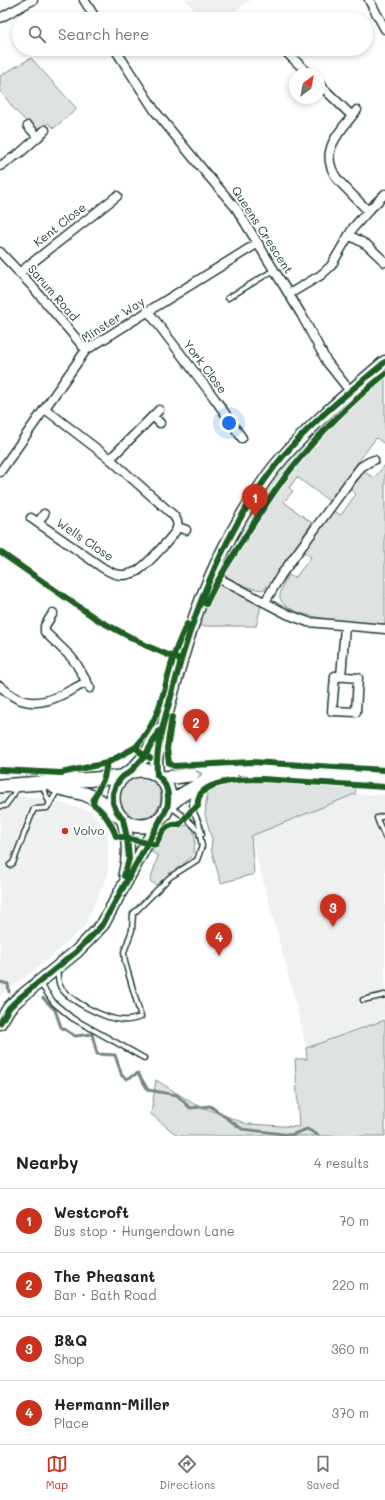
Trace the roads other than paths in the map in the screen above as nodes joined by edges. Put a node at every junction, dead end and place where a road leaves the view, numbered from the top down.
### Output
1 (34, 0) edge
2 (84, 0) edge
3 (369, 0) edge
4 (92, 12) edge
5 (0, 18) edge
6 (385, 29) edge
7 (120, 56) edge
8 (290, 56) edge
9 (303, 68) edge
10 (325, 89) edge
11 (28, 126) dead end
12 (46, 130) dead end
13 (38, 137) junction
14 (0, 166) edge
15 (385, 194) edge
16 (117, 196) dead end
17 (368, 211) junction
18 (349, 235) junction
19 (258, 244) junction
20 (0, 252) edge
21 (385, 262) edge
22 (275, 270) junction
23 (19, 273) junction
24 (289, 294) junction
25 (228, 298) dead end
26 (148, 311) junction
27 (86, 350) junction
28 (385, 362) edge
29 (350, 392) junction
30 (45, 409) junction
31 (160, 423) dead end
32 (237, 431) junction
33 (230, 436) dead end
34 (242, 438) dead end
35 (110, 459) junction
36 (374, 460) dead end
37 (0, 472) edge
38 (44, 514) dead end
39 (30, 518) dead end
40 (38, 523) junction
41 (178, 527) junction
42 (186, 530) dead end
43 (212, 575) junction
44 (265, 602) junction
45 (53, 613) dead end
46 (345, 626) junction
47 (385, 629) edge
48 (341, 677) junction
49 (0, 686) edge
50 (165, 720) junction
51 (263, 770) junction
52 (126, 775) junction
53 (159, 776) junction
54 (385, 778) edge
55 (41, 783) junction
56 (202, 784) junction
57 (16, 785) junction
58 (0, 786) edge
59 (60, 788) junction
60 (50, 804) junction
61 (0, 806) edge
62 (166, 810) junction
63 (385, 816) edge
64 (121, 817) junction
65 (385, 837) edge
66 (202, 846) junction
67 (10, 865) dead end
68 (120, 892) junction
69 (57, 967) junction
70 (39, 981) junction
71 (385, 995) edge
72 (363, 1000) dead end
73 (0, 1023) edge
74 (144, 1058) dead end

1 - 5 street
2 - 4 street
3 - 6 street
7 - 19 street, Queens Crescent
8 - 9 street
10 - 17 street
11 - 13 street
12 - 13 street
13 - 14 street
15 - 17 street
16 - 23 street, Kent Close
17 - 18 street
18 - 21 street
18 - 24 street
19 - 22 street, Queens Crescent
19 - 26 street, Minster Way
20 - 23 street, Sarum Road
22 - 24 street, Queens Crescent
22 - 25 lane
23 - 27 street, Sarum Road
24 - 29 street, Queens Crescent
26 - 27 street, Minster Way
26 - 32 street, York Close
27 - 30 street, Minster Way
28 - 29 main road
29 - 43 main road
30 - 35 street
30 - 37 street, Minster Way
31 - 35 street
32 - 33 street
32 - 34 street, York Close
35 - 41 street
36 - 44 street
38 - 40 street
39 - 40 street, Wells Close
40 - 41 street, Wells Close
41 - 42 street
43 - 44 street
43 - 50 main road
44 - 46 street
45 - 49 street
46 - 47 street
46 - 48 street
48 - 48 street
50 - 52 main road
50 - 53 main road
53 -> 51 main road
51 - 54 main road
51 - 56 main road
52 - 53 main road
52 - 55 main road
52 - 64 main road
53 - 62 main road
55 - 57 main road
55 - 59 main road
55 - 60 lane
56 - 62 main road
56 - 66 lane
57 - 58 main road
57 - 61 lane
59 - 60 lane
59 - 64 main road
60 - 67 lane
62 - 64 main road
62 - 66 lane
62 - 68 main road
63 - 65 lane
64 - 68 main road
66 - 69 lane
68 - 69 main road
69 - 70 main road
70 - 73 main road
70 - 74 lane
71 - 72 lane

